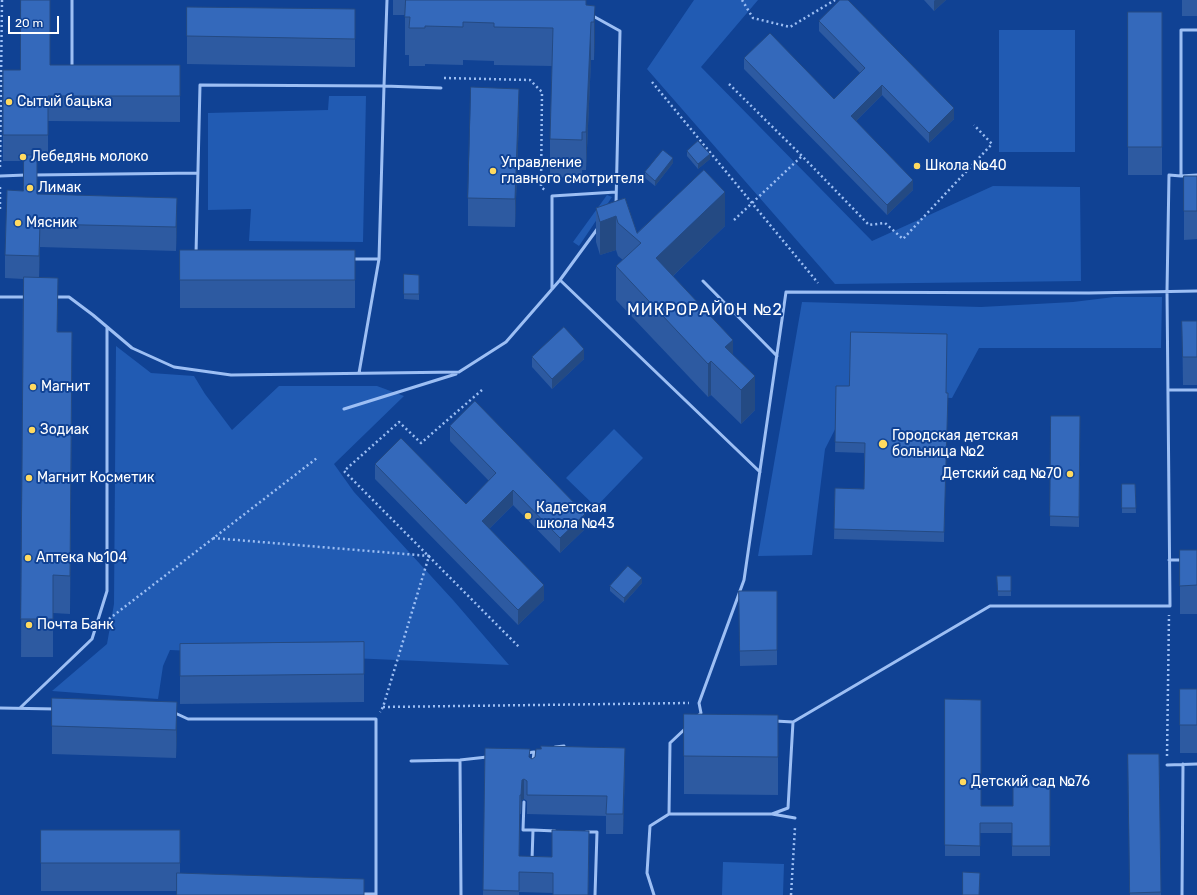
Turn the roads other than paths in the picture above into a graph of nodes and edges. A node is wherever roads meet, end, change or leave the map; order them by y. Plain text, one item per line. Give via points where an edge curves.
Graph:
1 (72, 0) edge
2 (387, 0) edge
3 (589, 13) edge
4 (1197, 30) edge
5 (72, 73) edge
6 (384, 86) junction
7 (441, 88) dead end
8 (198, 173) junction
9 (1197, 175) edge
10 (0, 176) edge
11 (1181, 176) junction
12 (616, 192) junction
13 (611, 210) edge
14 (602, 223) edge
15 (196, 256) edge
16 (347, 259) edge
17 (379, 259) junction
18 (560, 280) junction
19 (703, 281) dead end
20 (552, 289) junction
21 (1167, 291) junction
22 (1197, 291) edge
23 (0, 297) edge
24 (33, 297) edge
25 (48, 297) edge
26 (108, 328) junction
27 (777, 356) junction
28 (460, 372) junction
29 (359, 374) junction
30 (1168, 390) junction
31 (1197, 390) edge
32 (344, 409) dead end
33 (760, 472) junction
34 (1169, 560) junction
35 (1190, 560) edge
36 (0, 708) edge
37 (20, 708) junction
38 (60, 709) edge
39 (172, 712) edge
40 (703, 718) edge
41 (771, 721) edge
42 (794, 722) junction
43 (691, 723) edge
44 (564, 746) edge
45 (549, 749) edge
46 (541, 750) edge
47 (534, 752) junction
48 (519, 754) edge
49 (489, 757) edge
50 (460, 760) junction
51 (411, 761) dead end
52 (533, 764) edge
53 (1183, 764) junction
54 (1197, 764) edge
55 (1167, 765) road end
56 (524, 802) dead end
57 (669, 814) junction
58 (772, 814) junction
59 (795, 818) road end
60 (533, 830) junction
61 (561, 831) edge
62 (583, 832) edge
63 (532, 864) edge
64 (360, 894) edge
65 (375, 895) edge
66 (461, 895) edge
67 (595, 895) edge
68 (654, 895) edge
69 (1182, 895) edge

1 - 5 lane
2 - 6 lane
3 - 12 lane via 620,31
4 - 11 lane via 1182,30
6 - 7 lane
6 - 8 lane via 200,85
6 - 17 lane
8 - 10 lane
8 - 15 lane
9 - 11 lane
11 - 21 lane via 1169,175
12 - 13 lane via 616,204
12 - 20 lane via 552,196
14 - 18 lane
16 - 17 lane
17 - 29 lane
18 - 20 lane
18 - 33 lane
19 - 27 lane
20 - 28 lane via 506,342
21 - 22 lane
21 - 27 lane via 786,292
21 - 30 lane
23 - 24 lane
25 - 26 lane via 69,297
26 - 29 lane via 132,348 174,367 231,375
26 - 37 lane via 106,591 92,639
27 - 33 lane
28 - 29 lane
28 - 32 lane
30 - 31 lane
30 - 34 lane
33 - 40 lane via 744,580 699,703 701,713 696,718
34 - 35 lane
34 - 42 lane via 1170,606 990,606
36 - 37 lane
37 - 38 lane
39 - 65 lane via 188,719 376,719
41 - 42 lane
42 - 58 lane via 788,808
43 - 57 lane via 670,743
44 - 45 lane
46 - 47 lane
47 - 48 lane
47 - 52 lane
49 - 50 lane
50 - 51 lane
50 - 66 lane
53 - 54 lane
53 - 55 lane
53 - 69 lane
56 - 60 lane via 523,830
57 - 58 lane
57 - 68 lane via 650,826 647,873
58 - 59 lane
60 - 61 lane
60 - 63 lane
62 - 67 lane via 597,832
64 - 65 lane

